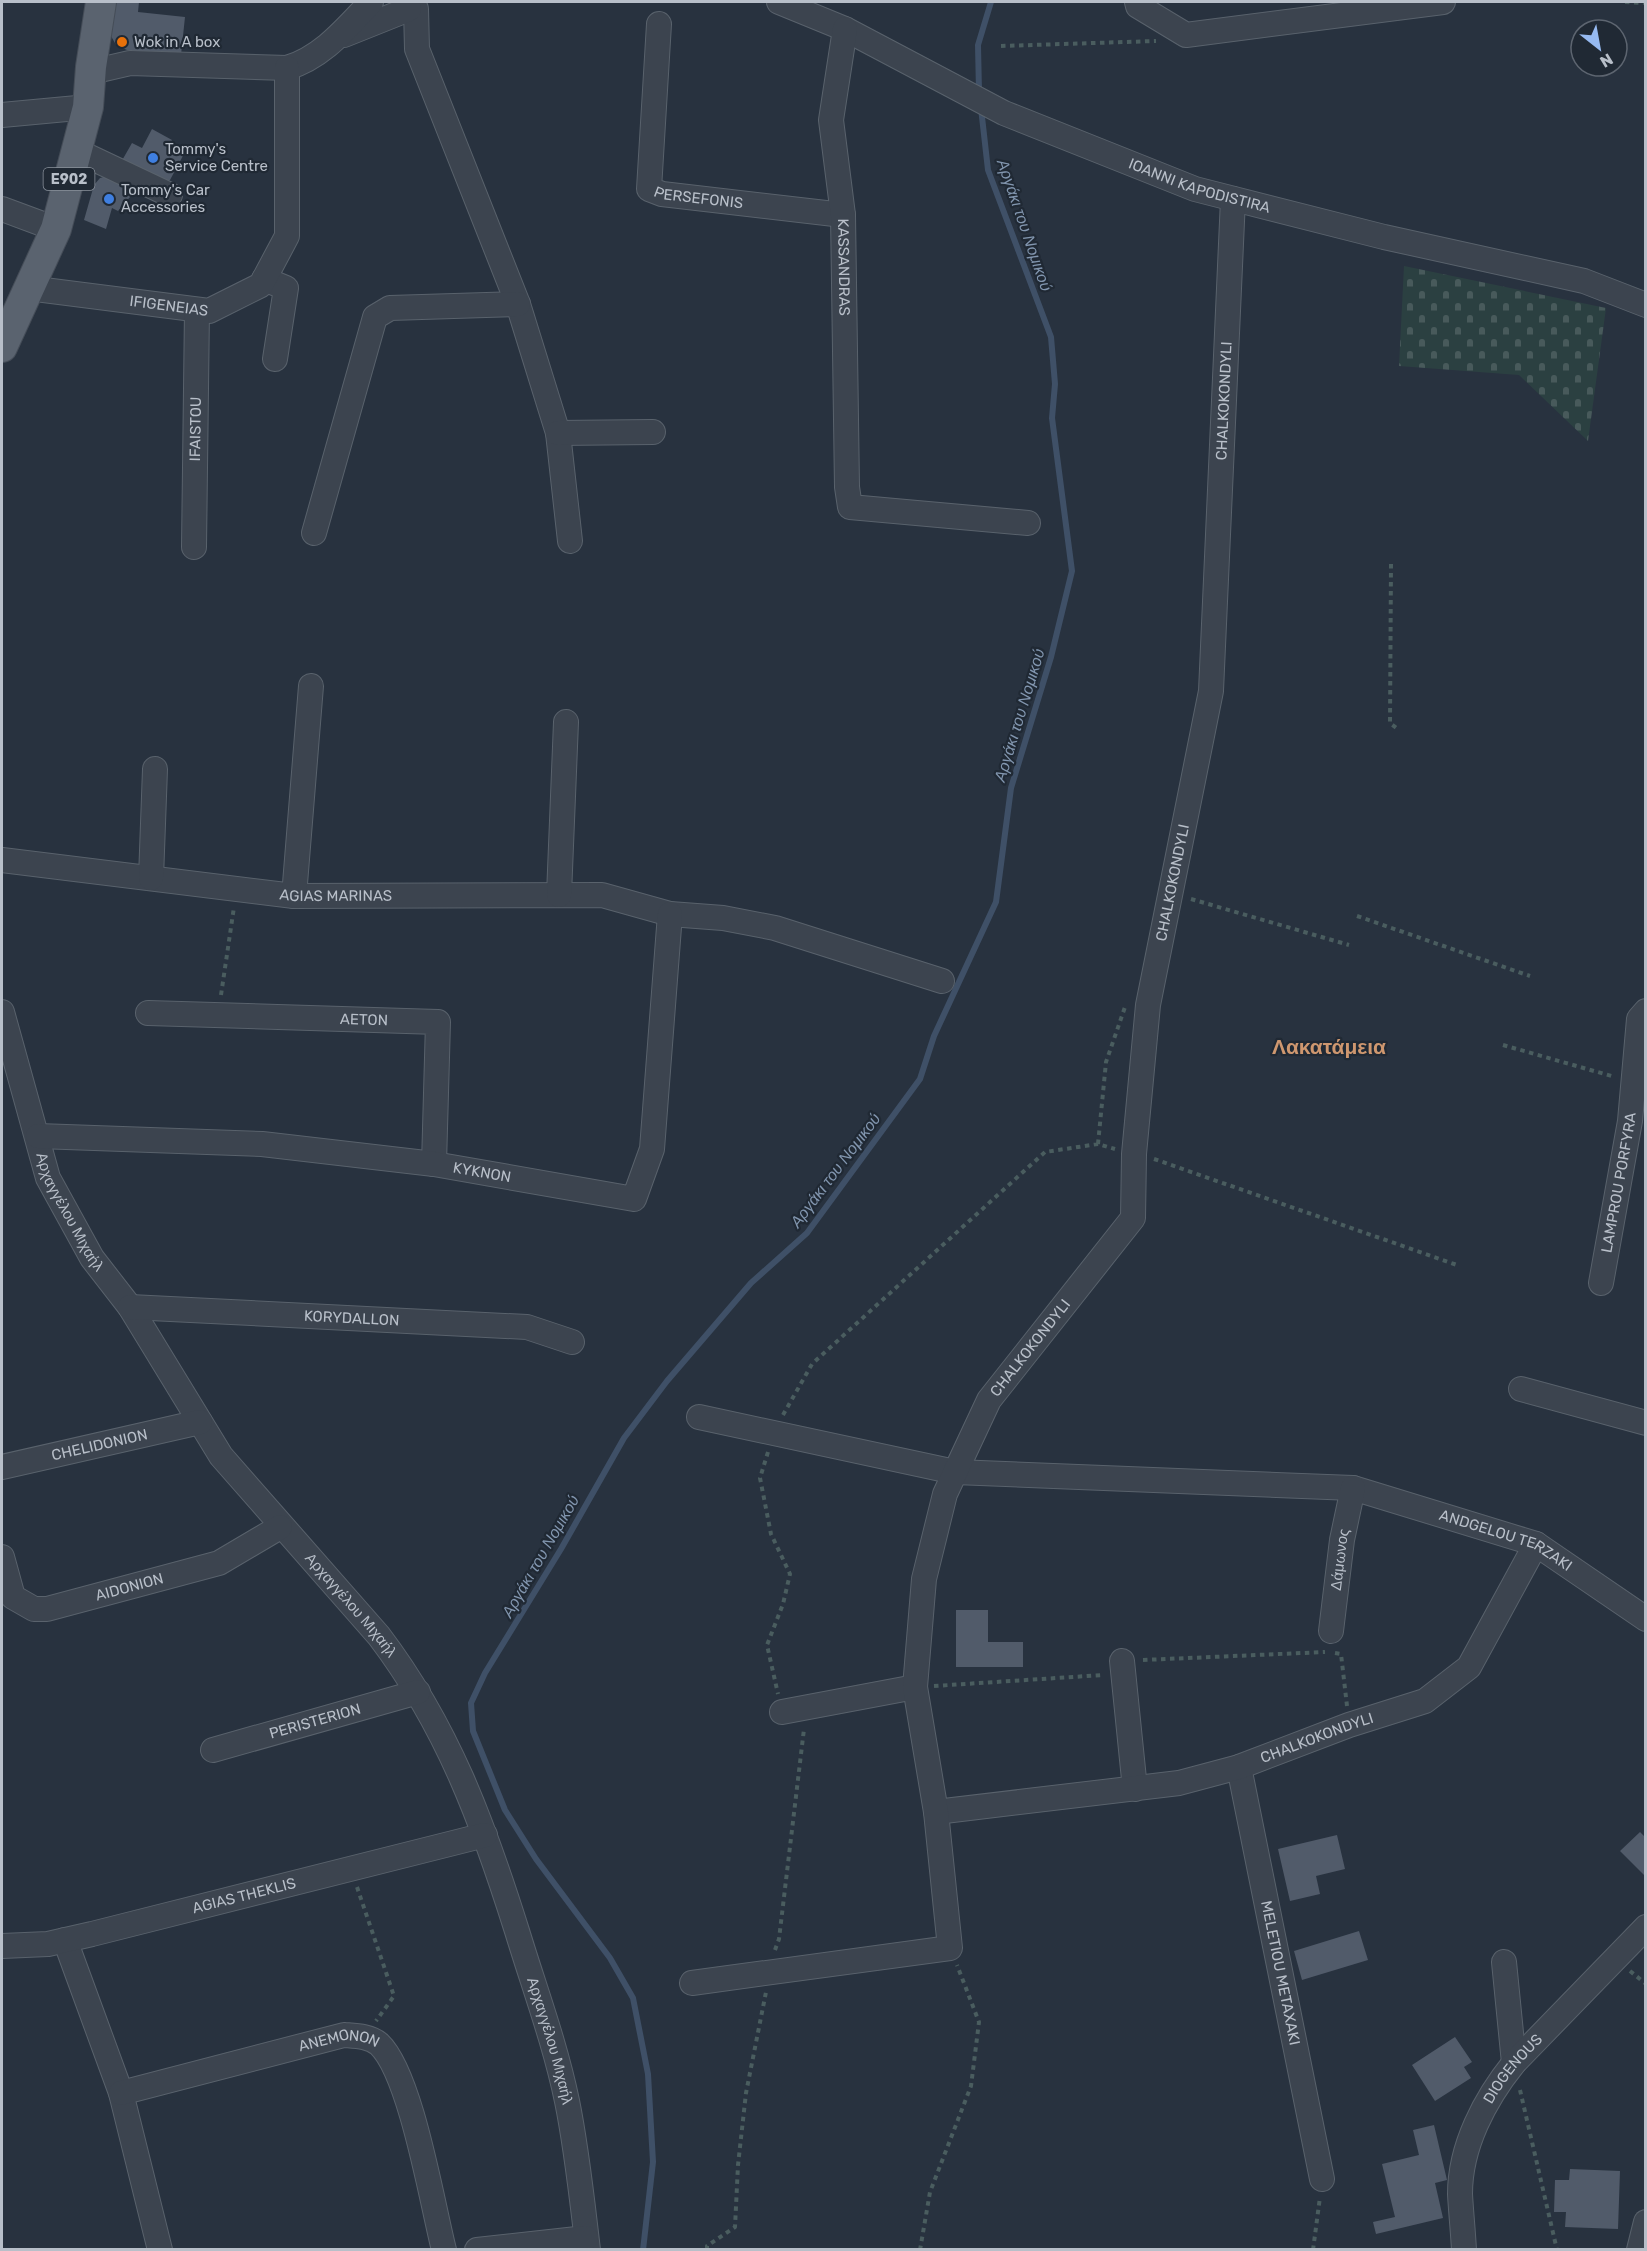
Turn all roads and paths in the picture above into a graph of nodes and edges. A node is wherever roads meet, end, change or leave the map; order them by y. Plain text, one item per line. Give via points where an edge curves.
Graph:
1 (101, 2) edge
2 (371, 2) edge
3 (779, 2) edge
4 (1137, 2) edge
5 (1443, 2) edge
6 (1625, 2) edge
7 (1646, 3) edge
8 (413, 5) edge
9 (659, 24) dead end
10 (845, 29) junction
11 (1186, 35) junction
12 (336, 39) junction
13 (1001, 46) dead end
14 (288, 68) junction
15 (91, 72) junction
16 (88, 107) junction
17 (2, 115) edge
18 (77, 151) junction
19 (170, 195) dead end
20 (1233, 199) junction
21 (2, 209) edge
22 (843, 215) junction
23 (56, 229) junction
24 (264, 279) junction
25 (28, 288) junction
26 (518, 304) junction
27 (1646, 305) edge
28 (197, 310) junction
29 (6, 329) edge
30 (275, 358) dead end
31 (653, 432) dead end
32 (558, 433) junction
33 (1028, 523) dead end
34 (314, 532) dead end
35 (570, 541) dead end
36 (194, 547) dead end
37 (1391, 564) dead end
38 (312, 686) dead end
39 (566, 722) dead end
40 (1399, 730) dead end
41 (155, 769) dead end
42 (2, 860) edge
43 (152, 878) junction
44 (236, 889) junction
45 (1170, 893) junction
46 (294, 896) junction
47 (559, 896) junction
48 (670, 914) junction
49 (1357, 916) dead end
50 (1349, 945) dead end
51 (1530, 976) dead end
52 (942, 981) dead end
53 (1126, 1004) dead end
54 (1646, 1011) edge
55 (2, 1012) edge
56 (148, 1013) dead end
57 (218, 1015) junction
58 (1503, 1045) dead end
59 (1633, 1082) junction
60 (38, 1136) junction
61 (1098, 1144) junction
62 (1134, 1154) junction
63 (434, 1164) junction
64 (1457, 1265) dead end
65 (1601, 1283) dead end
66 (130, 1307) junction
67 (572, 1342) dead end
68 (1521, 1389) dead end
69 (699, 1417) dead end
70 (200, 1422) junction
71 (1646, 1423) edge
72 (774, 1433) junction
73 (2, 1467) edge
74 (955, 1472) junction
75 (1353, 1488) junction
76 (280, 1527) junction
77 (1536, 1544) junction
78 (2, 1557) edge
79 (1646, 1619) edge
80 (1330, 1631) dead end
81 (1123, 1667) junction
82 (915, 1687) junction
83 (418, 1692) junction
84 (782, 1712) joint
85 (1349, 1725) junction
86 (213, 1750) dead end
87 (1239, 1767) junction
88 (1135, 1789) junction
89 (936, 1812) junction
90 (485, 1835) junction
91 (351, 1869) junction
92 (1646, 1927) edge
93 (65, 1940) junction
94 (2, 1946) edge
95 (950, 1948) junction
96 (1504, 1962) dead end
97 (692, 1983) dead end
98 (365, 2037) junction
99 (1514, 2063) junction
100 (122, 2093) junction
101 (1322, 2179) joint
102 (1646, 2222) edge
103 (587, 2244) edge
104 (160, 2250) edge
105 (444, 2250) edge
106 (477, 2250) edge
107 (920, 2250) edge
108 (1313, 2250) edge
109 (1464, 2250) edge
110 (1557, 2250) edge
111 (1639, 2250) edge

1 - 15 main road, E902
2 - 12 street
3 - 10 street, IOANNI KAPODISTIRA
4 - 11 street
5 - 11 street
6 - 7 path
8 - 12 street
8 - 26 street via 417,49
9 - 22 street, PERSEFONIS via 649,189 662,194
10 - 20 street, IOANNI KAPODISTIRA via 1004,113 1195,189
10 - 22 street, KASSANDRAS via 831,120
11 - 13 path via 1155,41
12 - 14 street via 308,62
14 - 15 street via 130,63
14 - 24 street, IFIGENEIAS via 287,236
15 - 16 main road, E902
16 - 17 street
16 - 18 main road, E902
18 - 19 street
18 - 23 main road, E902
20 - 27 street, IOANNI KAPODISTIRA via 1584,281
20 - 45 street, CHALKOKONDYLI via 1211,691
21 - 23 street
22 - 33 street, KASSANDRAS via 850,507
23 - 25 main road, E902
24 - 28 street, IFIGENEIAS via 261,285 209,311
24 - 30 street via 286,288
25 - 28 street, IFIGENEIAS
25 - 29 main road, E902
26 - 32 street
26 - 34 street via 390,308 375,317
28 - 36 street, IFAISTOU
31 - 32 street
32 - 35 street
37 - 40 path via 1390,723
38 - 46 street
39 - 47 street
41 - 43 street
42 - 43 street, AGIAS MARINAS
43 - 44 street, AGIAS MARINAS
44 - 46 street, AGIAS MARINAS
44 - 57 path
45 - 50 path
45 - 62 street, CHALKOKONDYLI via 1148,1005
46 - 47 street, AGIAS MARINAS
47 - 48 street, AGIAS MARINAS via 602,895
48 - 52 street, AGIAS MARINAS via 723,918 775,928
48 - 63 street, KYKNON via 652,1149 634,1199
49 - 51 path
53 - 61 path via 1106,1062
54 - 59 street, LAMPROU PORFYRA via 1639,1019
55 - 60 street, Αρχαγγέλου Μιχαήλ
56 - 57 street, AETON
57 - 63 street, AETON via 438,1022
58 - 59 path
59 - 65 street, LAMPROU PORFYRA via 1630,1121
60 - 63 street, KYKNON via 261,1144
60 - 66 street, Αρχαγγέλου Μιχαήλ via 48,1178 64,1208 92,1258
61 - 62 path
61 - 72 path via 1045,1152 812,1364
62 - 64 path via 1171,1163
62 - 74 street, CHALKOKONDYLI via 1133,1218 989,1400
66 - 67 street, KORYDALLON via 527,1327
66 - 70 street, Αρχαγγέλου Μιχαήλ
68 - 71 street
69 - 72 street, ANDGELOU TERZAKI
70 - 73 street, CHELIDONION
70 - 76 street, Αρχαγγέλου Μιχαήλ via 221,1456
72 - 74 street, ANDGELOU TERZAKI
72 - 84 path via 760,1478 771,1534 790,1574 767,1645
74 - 75 street, ANDGELOU TERZAKI
74 - 82 street, CHALKOKONDYLI via 945,1494 924,1579
75 - 77 street, ANDGELOU TERZAKI
75 - 80 street, Δάμωνος
76 - 78 street, AIDONION via 219,1563 47,1610 34,1609 13,1597
76 - 83 street, Αρχαγγέλου Μιχαήλ via 379,1636
77 - 79 street, ANDGELOU TERZAKI
77 - 85 street, CHALKOKONDYLI via 1469,1667 1425,1701
81 - 82 path
81 - 85 path via 1341,1654
81 - 88 street
82 - 84 street
82 - 89 street, CHALKOKONDYLI
83 - 86 street, PERISTERION
83 - 90 street, Αρχαγγέλου Μιχαήλ via 462,1774
85 - 87 street, CHALKOKONDYLI
87 - 88 street, CHALKOKONDYLI via 1179,1783
87 - 101 street, MELETIOU METAXAKI
88 - 89 street, CHALKOKONDYLI
89 - 95 street
90 - 91 street, AGIAS THEKLIS
90 - 103 street, Αρχαγγέλου Μιχαήλ via 567,2100
91 - 93 street, AGIAS THEKLIS
91 - 98 path via 394,1996
92 - 99 street, DIOGENOUS
93 - 94 street, AGIAS THEKLIS
93 - 100 street
95 - 97 street
95 - 107 path via 979,2022 971,2086 930,2193
96 - 99 street
98 - 100 street, ANEMONON via 344,2035
98 - 105 street, ANEMONON via 389,2056 404,2087
99 - 109 street, DIOGENOUS via 1494,2087 1465,2158 1460,2192
99 - 110 path
100 - 104 street
101 - 108 path
102 - 111 street
103 - 106 street

